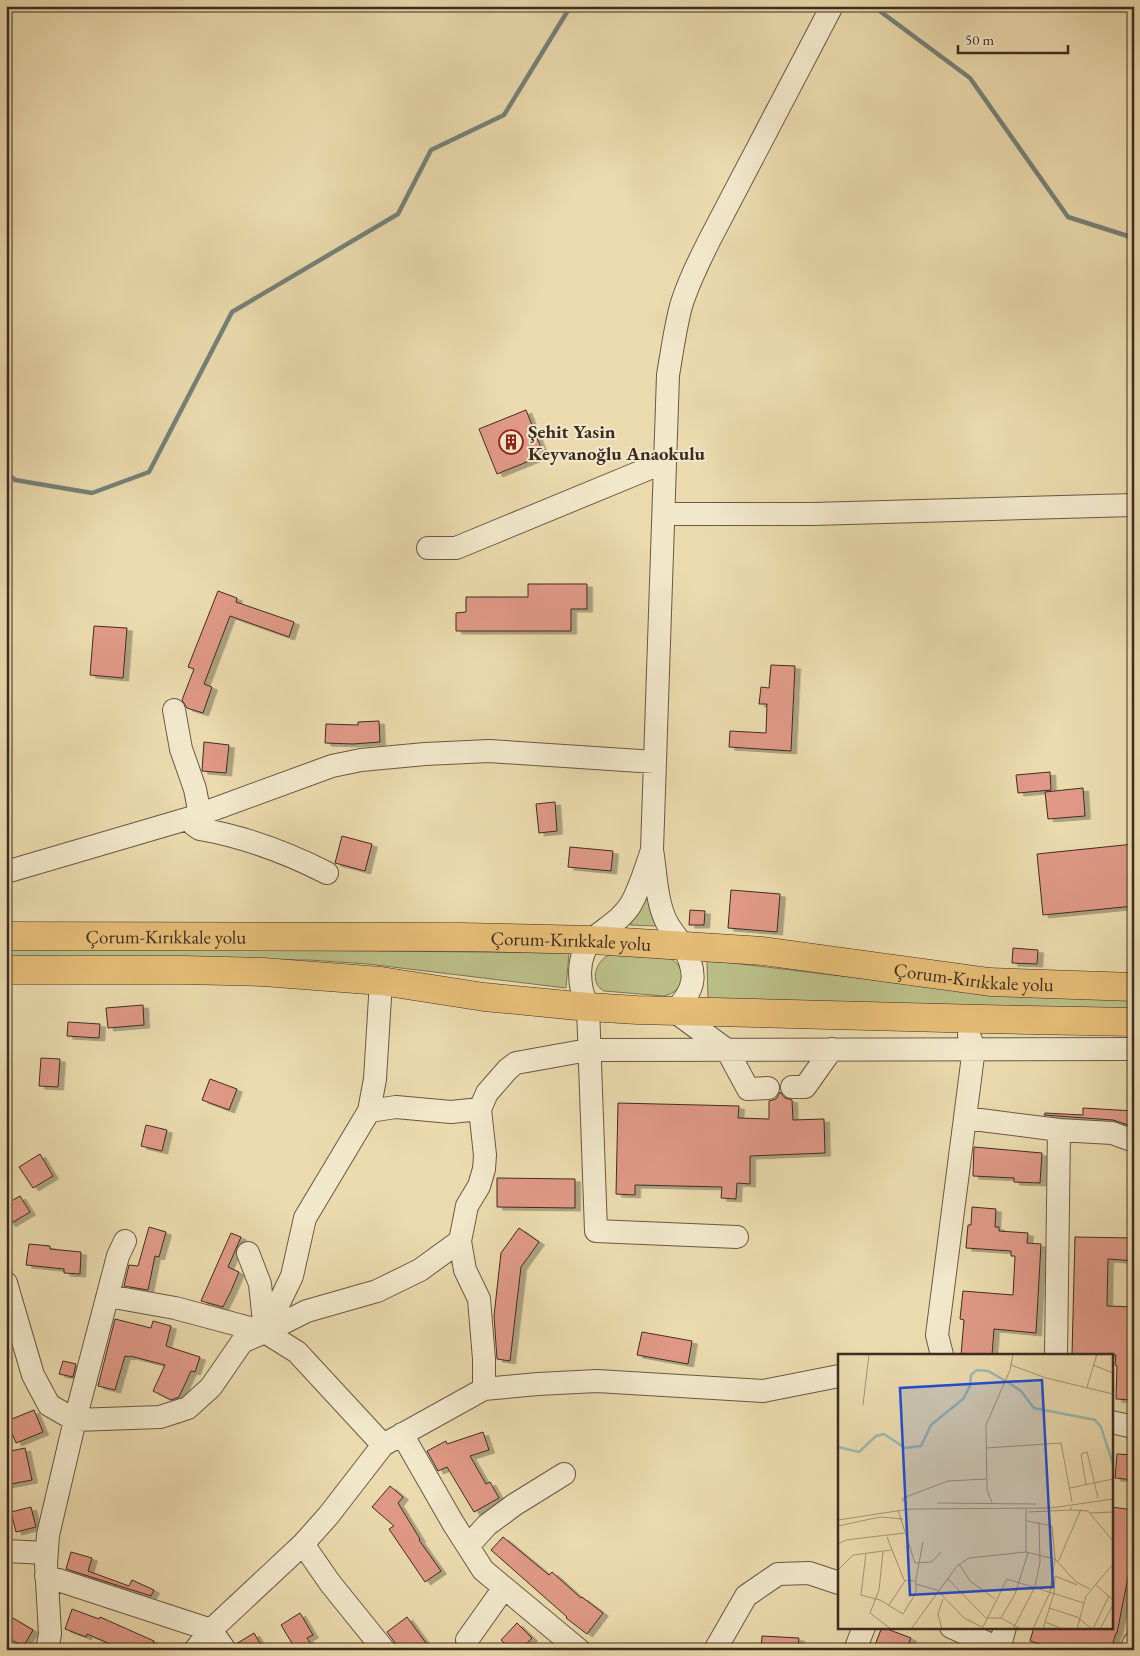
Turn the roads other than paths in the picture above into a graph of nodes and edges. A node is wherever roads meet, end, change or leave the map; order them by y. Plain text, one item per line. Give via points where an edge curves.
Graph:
1 (832, 6) edge
2 (664, 466) junction
3 (1134, 505) edge
4 (664, 514) junction
5 (428, 548) dead end
6 (174, 710) dead end
7 (655, 762) junction
8 (195, 817) junction
9 (652, 850) junction
10 (6, 872) edge
11 (327, 873) dead end
12 (6, 936) edge
13 (592, 940) junction
14 (682, 945) junction
15 (6, 970) edge
16 (381, 981) junction
17 (1134, 987) edge
18 (588, 1007) junction
19 (674, 1011) junction
20 (963, 1019) junction
21 (1134, 1022) edge
22 (974, 1048) junction
23 (832, 1049) junction
24 (1134, 1049) edge
25 (588, 1050) junction
26 (727, 1050) junction
27 (792, 1087) dead end
28 (768, 1088) dead end
29 (480, 1109) junction
30 (369, 1111) junction
31 (965, 1118) junction
32 (1059, 1130) junction
33 (1134, 1141) edge
34 (737, 1237) dead end
35 (125, 1241) dead end
36 (460, 1242) junction
37 (248, 1253) dead end
38 (6, 1283) edge
39 (108, 1296) junction
40 (265, 1332) junction
41 (942, 1354) edge
42 (1056, 1354) edge
43 (838, 1376) edge
44 (484, 1389) junction
45 (75, 1420) junction
46 (1112, 1422) edge
47 (1134, 1427) edge
48 (392, 1440) junction
49 (564, 1474) dead end
50 (303, 1544) junction
51 (468, 1546) junction
52 (6, 1551) edge
53 (46, 1552) junction
54 (46, 1576) junction
55 (838, 1582) edge
56 (504, 1588) junction
57 (864, 1628) edge
58 (953, 1628) edge
59 (1006, 1628) edge
60 (212, 1630) junction
61 (467, 1640) dead end
62 (1134, 1642) edge
63 (1001, 1649) edge
64 (47, 1650) edge
65 (195, 1650) edge
66 (225, 1650) edge
67 (384, 1650) edge
68 (579, 1650) edge
69 (715, 1650) edge
70 (855, 1650) edge
71 (1131, 1650) edge

1 - 2 street via 692,275 682,305 668,375
2 - 4 street
2 - 5 street via 650,468 456,548
3 - 4 street via 814,514
4 - 7 street
6 - 8 street via 181,750 195,789
7 - 8 street via 489,751 361,760 332,766
7 - 9 street
8 - 10 street
8 - 11 street via 194,824 200,828 274,848
9 - 13 street via 631,904
9 - 14 street via 660,904 666,922
12 - 13 highway, Çorum-Kırıkkale yolu
13 - 14 highway, Çorum-Kırıkkale yolu
13 - 18 street via 585,952 580,974 580,986
14 - 17 highway, Çorum-Kırıkkale yolu via 763,951 990,982
14 - 19 street via 693,979 686,1000
15 - 16 highway, Çorum-Kırıkkale yolu via 263,972
16 - 18 highway, Çorum-Kırıkkale yolu via 484,997
16 - 30 street via 375,1079
18 - 19 highway, Çorum-Kırıkkale yolu
18 - 25 street
19 - 20 highway, Çorum-Kırıkkale yolu
19 - 26 street
20 - 21 highway, Çorum-Kırıkkale yolu
20 - 22 street
22 - 23 street
22 - 24 street
22 - 31 street
23 - 26 street
23 - 27 street via 805,1087
25 - 26 street
25 - 29 street via 516,1063 487,1093
25 - 34 street via 596,1231
26 - 28 street via 748,1089
29 - 30 street via 451,1112 396,1107
29 - 36 street via 484,1169 479,1186 467,1206
30 - 40 street via 305,1218 292,1276
31 - 32 street
31 - 41 street via 937,1334
32 - 33 street via 1112,1134
32 - 42 street
35 - 39 street
36 - 40 street via 420,1270 377,1292 307,1311
36 - 44 street via 465,1270 479,1299
37 - 40 street via 260,1284
38 - 45 street via 34,1375 49,1405
39 - 40 street via 175,1308
39 - 45 street
40 - 45 street via 242,1342 211,1387 188,1408 160,1417
40 - 48 street via 297,1352
43 - 44 street via 763,1391 597,1381
44 - 48 street
45 - 53 street
46 - 47 street
48 - 50 street
48 - 51 street
49 - 51 street via 486,1525
50 - 60 street
50 - 67 street
51 - 56 street via 483,1570
52 - 53 street
53 - 54 street
54 - 60 street
54 - 64 street via 50,1634
55 - 69 street via 809,1573 778,1574 746,1596
56 - 61 street
56 - 68 street
57 - 70 street
58 - 63 street
59 - 63 street
60 - 65 street
60 - 66 street
62 - 71 street

